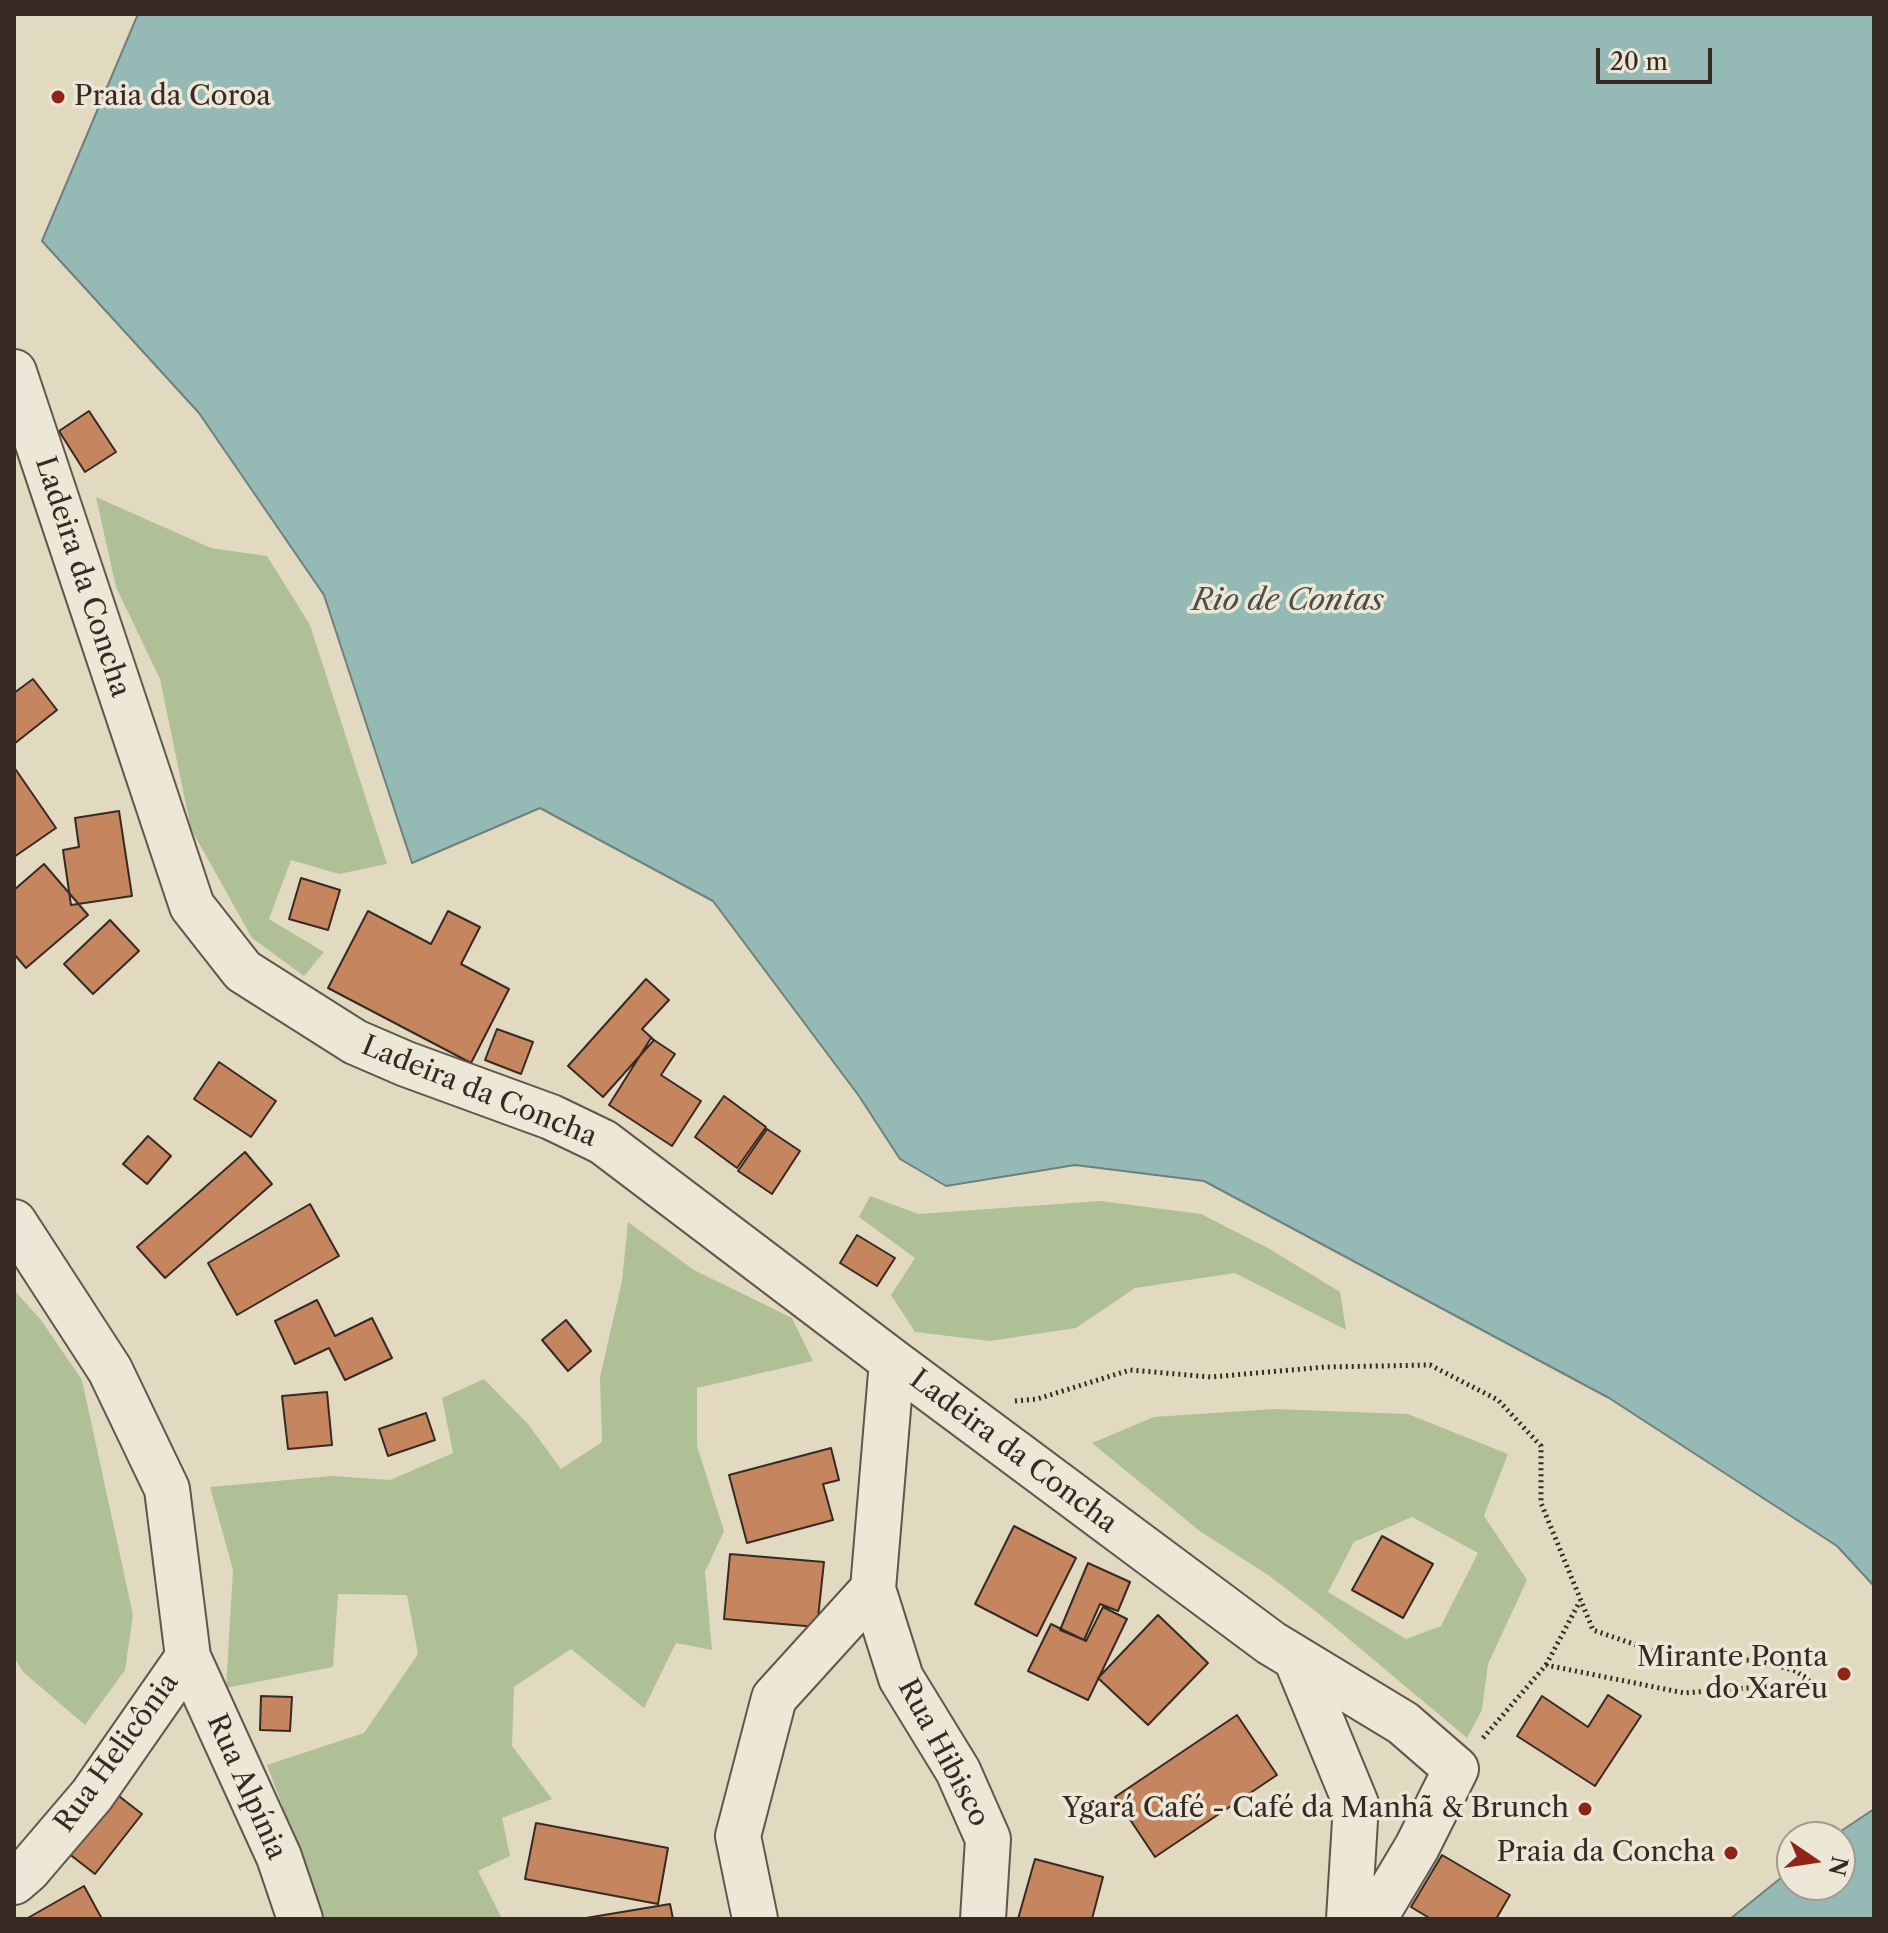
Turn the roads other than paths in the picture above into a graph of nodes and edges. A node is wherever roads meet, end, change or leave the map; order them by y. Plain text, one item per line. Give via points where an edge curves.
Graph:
1 (15, 377) edge
2 (14, 1222) edge
3 (892, 1361) junction
4 (873, 1589) junction
5 (188, 1657) junction
6 (1297, 1661) junction
7 (14, 1882) edge
8 (300, 1919) edge
9 (755, 1919) edge
10 (983, 1919) edge
11 (1349, 1919) edge
12 (1374, 1919) edge

1 - 3 street, Ladeira da Concha via 192,906 243,971 355,1042 603,1142
2 - 5 street, Rua Helicônia via 110,1370 167,1489
3 - 4 street, Rua Hibisco
3 - 6 street, Ladeira da Concha
4 - 9 street via 774,1698 738,1836
4 - 10 street, Rua Hibisco via 901,1678 958,1771 988,1839
5 - 7 street, Rua Helicônia via 92,1795
5 - 8 street, Rua Alpínia via 279,1857
6 - 11 street via 1356,1804
6 - 12 street, Ladeira da Concha via 1403,1723 1456,1769

